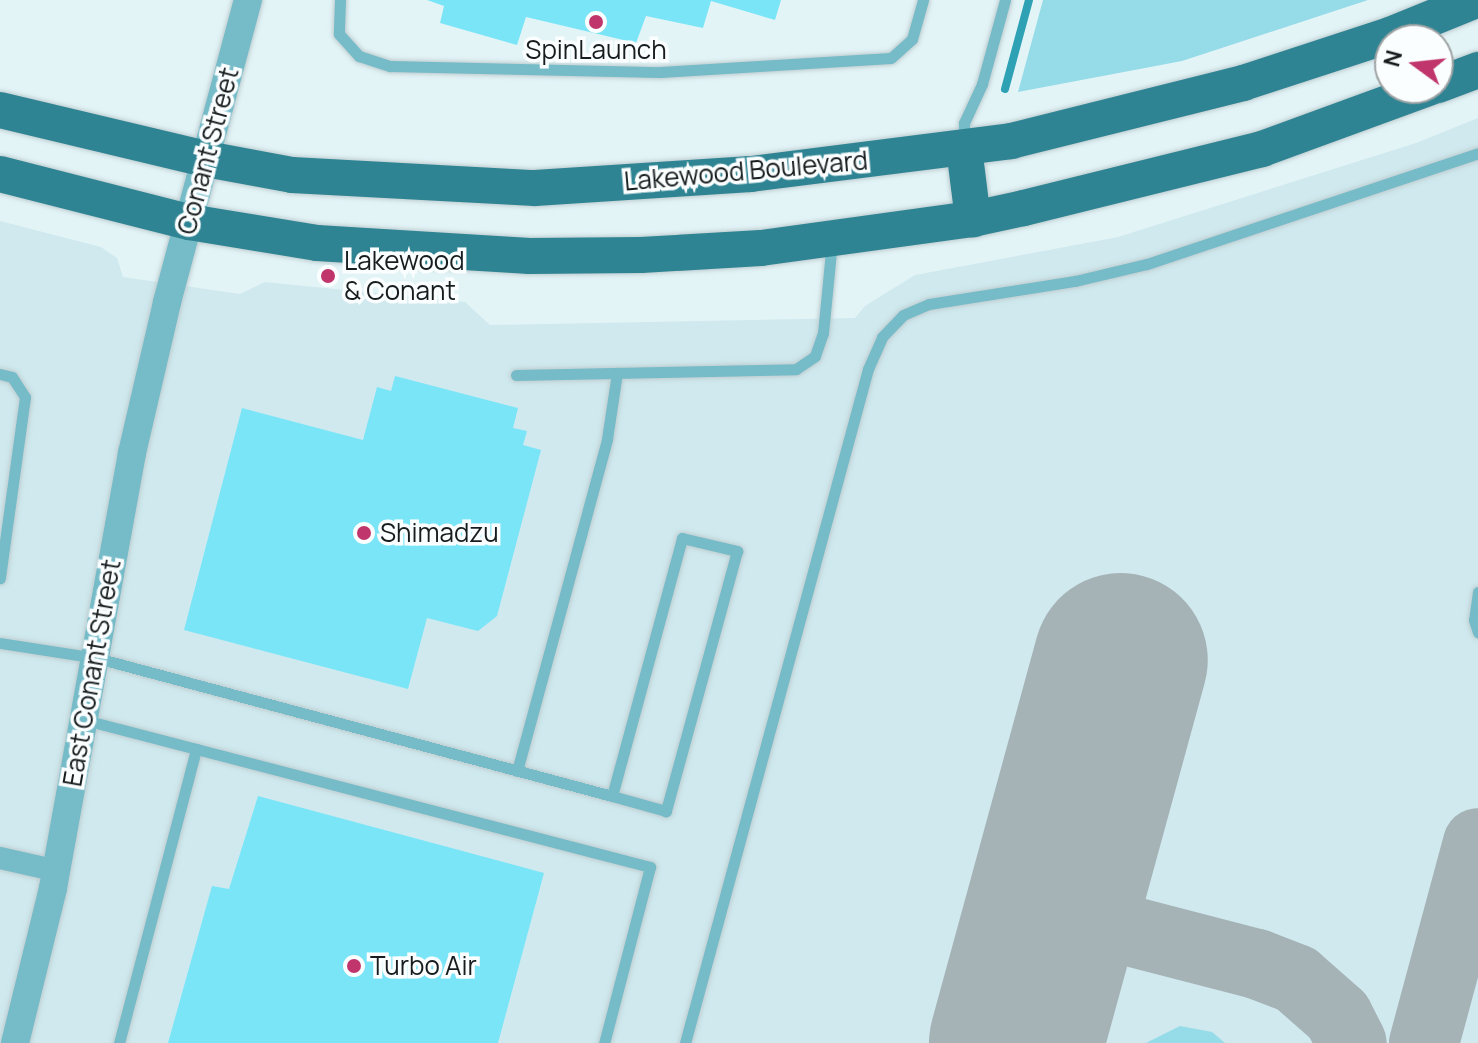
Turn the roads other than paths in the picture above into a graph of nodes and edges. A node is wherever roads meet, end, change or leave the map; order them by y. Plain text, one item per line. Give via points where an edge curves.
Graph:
1 (248, 0) edge
2 (340, 0) edge
3 (923, 0) edge
4 (1005, 0) edge
5 (1476, 0) edge
6 (1478, 70) edge
7 (1454, 79) edge
8 (1385, 104) edge
9 (0, 110) edge
10 (964, 148) junction
11 (1478, 153) edge
12 (206, 159) junction
13 (0, 174) edge
14 (973, 219) junction
15 (189, 222) junction
16 (832, 236) junction
17 (167, 302) joint
18 (617, 373) junction
19 (0, 374) edge
20 (516, 375) dead end
21 (0, 578) edge
22 (1478, 592) edge
23 (1478, 632) edge
24 (0, 643) edge
25 (97, 658) junction
26 (85, 720) junction
27 (196, 749) junction
28 (517, 771) junction
29 (612, 796) junction
30 (0, 858) edge
31 (57, 871) junction
32 (15, 1043) edge
33 (119, 1043) edge
34 (604, 1043) edge
35 (685, 1043) edge

1 - 12 street, Conant Street
2 - 3 lane via 339,34 359,56 390,66 660,72 891,58 912,39
4 - 10 lane via 982,84 964,123
5 - 10 main road, Lakewood Boulevard via 1390,35 1243,83
6 - 7 main road
8 - 14 main road via 1262,149
9 - 12 main road, Lakewood Boulevard
10 - 12 main road, Lakewood Boulevard via 751,174 535,188 292,175
10 - 14 main road
11 - 35 lane via 1147,264 929,304 903,315 882,337 868,369
12 - 15 street, Conant Street
13 - 15 main road
14 - 16 main road
15 - 16 main road via 317,243 530,256 746,249
15 - 17 street, Conant Street
16 - 18 lane via 823,333 815,356 796,369
17 - 25 street, East Conant Street via 113,551
18 - 20 lane
18 - 28 lane via 607,439
19 - 21 lane via 12,377 25,397
22 - 23 lane
24 - 25 lane
25 - 26 street, East Conant Street
25 - 28 lane
26 - 27 lane
26 - 31 street, East Conant Street
27 - 33 lane
27 - 34 lane via 650,867
28 - 29 lane
29 - 29 lane via 682,538 737,551 666,811
30 - 31 street
31 - 32 street, East Conant Street

